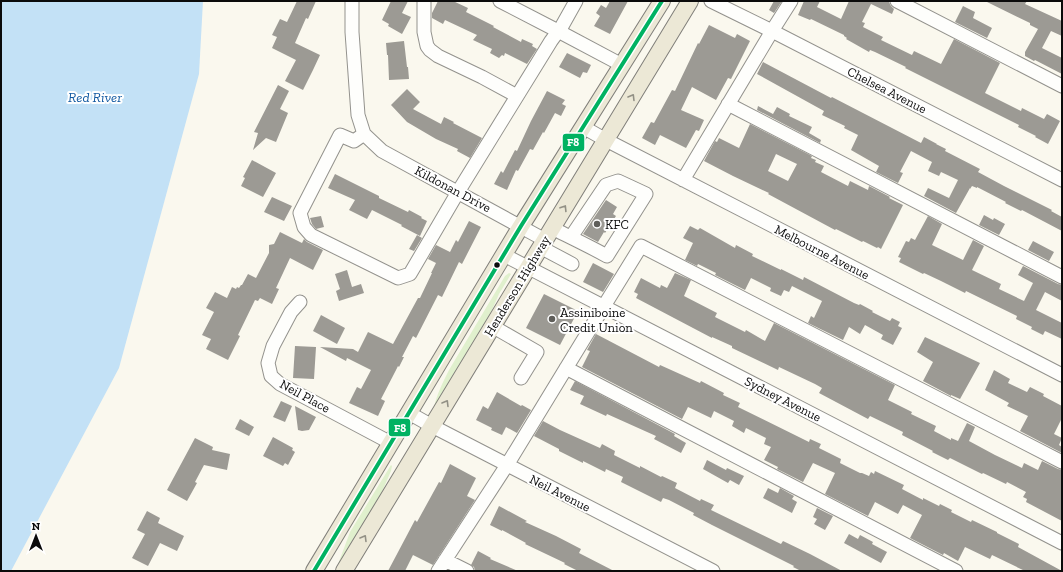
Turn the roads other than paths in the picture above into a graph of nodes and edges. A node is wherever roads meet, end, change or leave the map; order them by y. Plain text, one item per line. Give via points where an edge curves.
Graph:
1 (352, 1) edge
2 (424, 1) edge
3 (500, 1) edge
4 (576, 1) edge
5 (662, 1) edge
6 (690, 1) edge
7 (711, 1) edge
8 (791, 1) edge
9 (897, 1) edge
10 (558, 31) junction
11 (772, 31) junction
12 (622, 66) junction
13 (1062, 86) edge
14 (517, 96) junction
15 (728, 104) junction
16 (583, 127) junction
17 (364, 134) junction
18 (606, 140) junction
19 (683, 180) junction
20 (1062, 180) edge
21 (458, 192) junction
22 (521, 226) junction
23 (546, 238) junction
24 (571, 238) junction
25 (504, 255) junction
26 (572, 264) dead end
27 (528, 268) junction
28 (1062, 277) edge
29 (300, 302) dead end
30 (604, 306) junction
31 (492, 326) junction
32 (566, 368) junction
33 (1062, 375) edge
34 (521, 378) dead end
35 (409, 413) junction
36 (432, 426) junction
37 (391, 443) junction
38 (413, 457) junction
39 (1062, 462) edge
40 (507, 465) junction
41 (1062, 543) edge
42 (445, 560) junction
43 (314, 571) edge
44 (344, 571) edge
45 (438, 571) edge
46 (467, 571) edge
47 (713, 571) edge
48 (956, 571) edge

1 - 17 street, Kildonan Drive via 358,115
2 - 14 street via 424,32 430,50
3 - 10 street
4 - 10 street
5 - 12 main road, Henderson Highway
18 -> 6 main road, Henderson Highway
7 - 11 street, Chelsea Avenue
8 - 11 street
9 - 13 street
10 - 12 street
10 - 14 street
11 - 15 street
11 - 20 street, Chelsea Avenue
12 - 16 main road, Henderson Highway
14 - 21 street
15 - 19 street
15 - 28 street
16 - 18 street, Melbourne Avenue
16 - 22 main road, Henderson Highway
17 - 21 street, Kildonan Drive via 382,151
17 - 21 street via 354,141 340,135 300,213 304,227 310,235 398,278 410,274
18 - 19 street, Melbourne Avenue
23 -> 18 main road, Henderson Highway
19 - 33 street, Melbourne Avenue
21 - 22 street, Kildonan Drive
22 - 23 street, Kildonan Drive
22 - 25 main road, Henderson Highway
23 - 24 street
23 - 26 street
23 - 27 main road, Henderson Highway
24 - 24 street via 607,256 646,194 618,181 606,185
25 - 27 street, Sydney Avenue
25 - 35 main road, Henderson Highway
27 - 30 street, Sydney Avenue
27 - 31 main road, Henderson Highway
29 - 37 street, Neil Place via 290,312 273,346 268,363 271,376 280,384
30 - 32 street
30 - 39 street via 641,246
30 - 41 street, Sydney Avenue
31 - 34 street via 537,352
36 -> 31 main road, Henderson Highway
32 - 40 street
32 - 48 street
35 - 36 street, Neil Avenue
35 - 37 main road, Henderson Highway
36 - 38 main road, Henderson Highway
36 - 40 street, Neil Avenue
37 - 38 main road
37 - 43 main road, Henderson Highway
44 -> 38 main road, Henderson Highway
40 - 42 street
40 - 47 street, Neil Avenue
42 - 45 street
42 - 46 street

